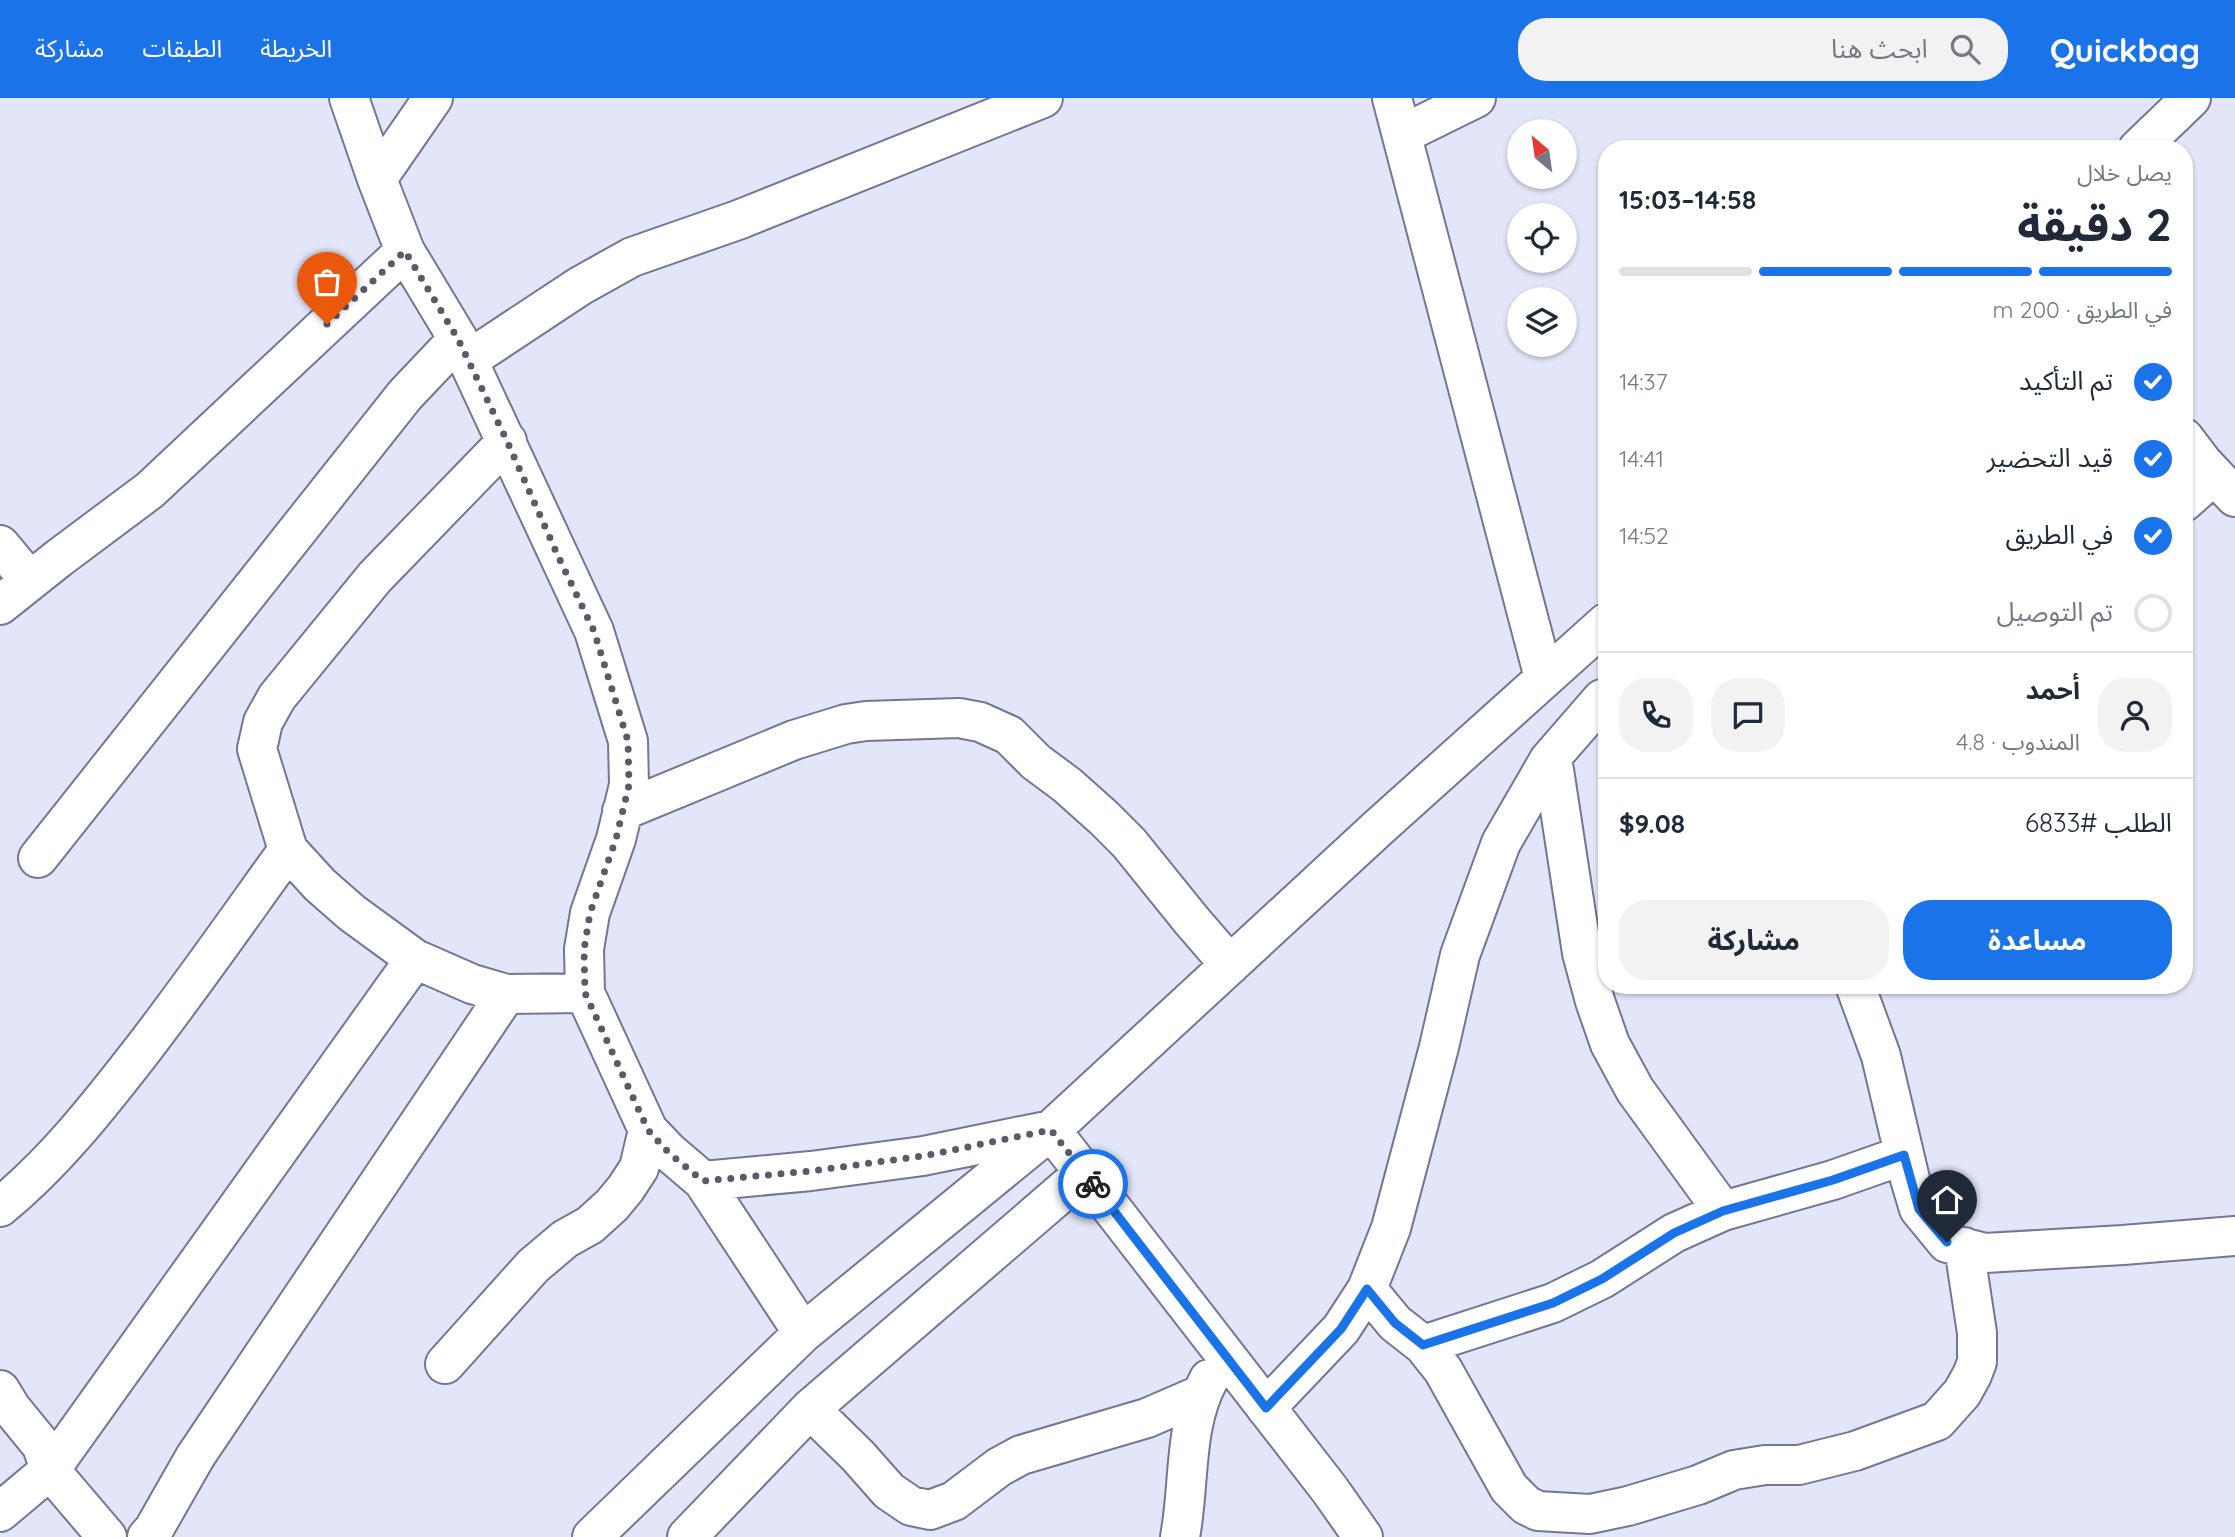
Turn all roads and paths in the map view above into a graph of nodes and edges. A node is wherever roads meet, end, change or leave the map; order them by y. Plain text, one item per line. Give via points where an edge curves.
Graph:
1 (349, 98) edge
2 (433, 98) edge
3 (1044, 98) edge
4 (1392, 98) edge
5 (1476, 98) edge
6 (2191, 98) edge
7 (1402, 134) junction
8 (2147, 140) edge
9 (377, 179) junction
10 (405, 251) junction
11 (463, 350) junction
12 (507, 441) junction
13 (2193, 449) edge
14 (2224, 486) edge
15 (2193, 498) edge
16 (0, 545) edge
17 (30, 580) junction
18 (0, 605) edge
19 (1598, 630) edge
20 (1556, 668) junction
21 (1598, 698) edge
22 (1598, 708) edge
23 (1549, 760) junction
24 (622, 811) junction
25 (288, 850) junction
26 (38, 858) dead end
27 (415, 959) junction
28 (1230, 965) junction
29 (585, 993) junction
30 (506, 994) junction
31 (1858, 994) edge
32 (648, 1130) junction
33 (1051, 1130) junction
34 (1904, 1155) junction
35 (1084, 1173) junction
36 (703, 1181) junction
37 (0, 1207) edge
38 (1723, 1211) junction
39 (2235, 1236) edge
40 (1964, 1247) junction
41 (1367, 1289) junction
42 (803, 1333) junction
43 (1423, 1345) junction
44 (1224, 1353) junction
45 (444, 1364) dead end
46 (0, 1390) edge
47 (1200, 1395) junction
48 (1266, 1408) junction
49 (810, 1409) junction
50 (50, 1470) junction
51 (0, 1512) edge
52 (107, 1537) edge
53 (147, 1537) edge
54 (592, 1537) edge
55 (687, 1537) edge
56 (1180, 1537) edge
57 (1363, 1537) edge

1 - 9 street
2 - 9 street
3 - 11 street via 738,220 632,257
4 - 7 street
5 - 7 street
6 - 8 street
7 - 20 street
9 - 10 street
10 - 11 street
10 - 17 street via 150,489
11 - 12 street
11 - 26 street via 405,395
12 - 24 street via 594,631 628,741 629,785
12 - 25 street via 376,577 277,696 263,722 257,749
13 - 14 street
14 - 15 street
16 - 17 street
17 - 18 street
19 - 20 street
20 - 21 street
20 - 28 street
22 - 23 street
23 - 38 street via 1582,953 1610,1044 1635,1090
23 - 41 street via 1501,843 1460,955 1391,1228
24 - 28 street via 794,740 846,724 959,718 980,722 1009,735 1104,818
24 - 29 street via 590,913 584,950
25 - 27 street via 352,913
25 - 37 street via 97,1109
27 - 30 street
27 - 50 street
28 - 33 street
29 - 30 street
29 - 32 street
30 - 53 street via 195,1457
31 - 34 street via 1881,1056
32 - 36 street
32 - 45 street via 639,1168 619,1197 533,1266
33 - 35 street
33 - 36 street via 923,1156
33 - 42 street
34 - 38 street
34 - 40 street via 1919,1209 1947,1242
35 - 44 street
35 - 49 street
36 - 42 street
38 - 43 street via 1674,1233 1602,1279 1553,1303
39 - 40 street via 1985,1253
40 - 43 street via 1977,1362 1962,1393 1937,1421 1855,1451 1800,1465 1734,1470 1698,1485 1590,1514 1538,1511 1517,1497 1443,1370
41 - 43 street via 1395,1323
41 - 48 street via 1341,1329
42 - 54 street
44 - 47 street
44 - 48 street
46 - 50 street via 43,1446
47 - 49 street via 1147,1418 1021,1454 954,1501 930,1510 911,1506 890,1491
47 - 56 street
48 - 57 street
49 - 55 street
50 - 51 street
50 - 52 street

